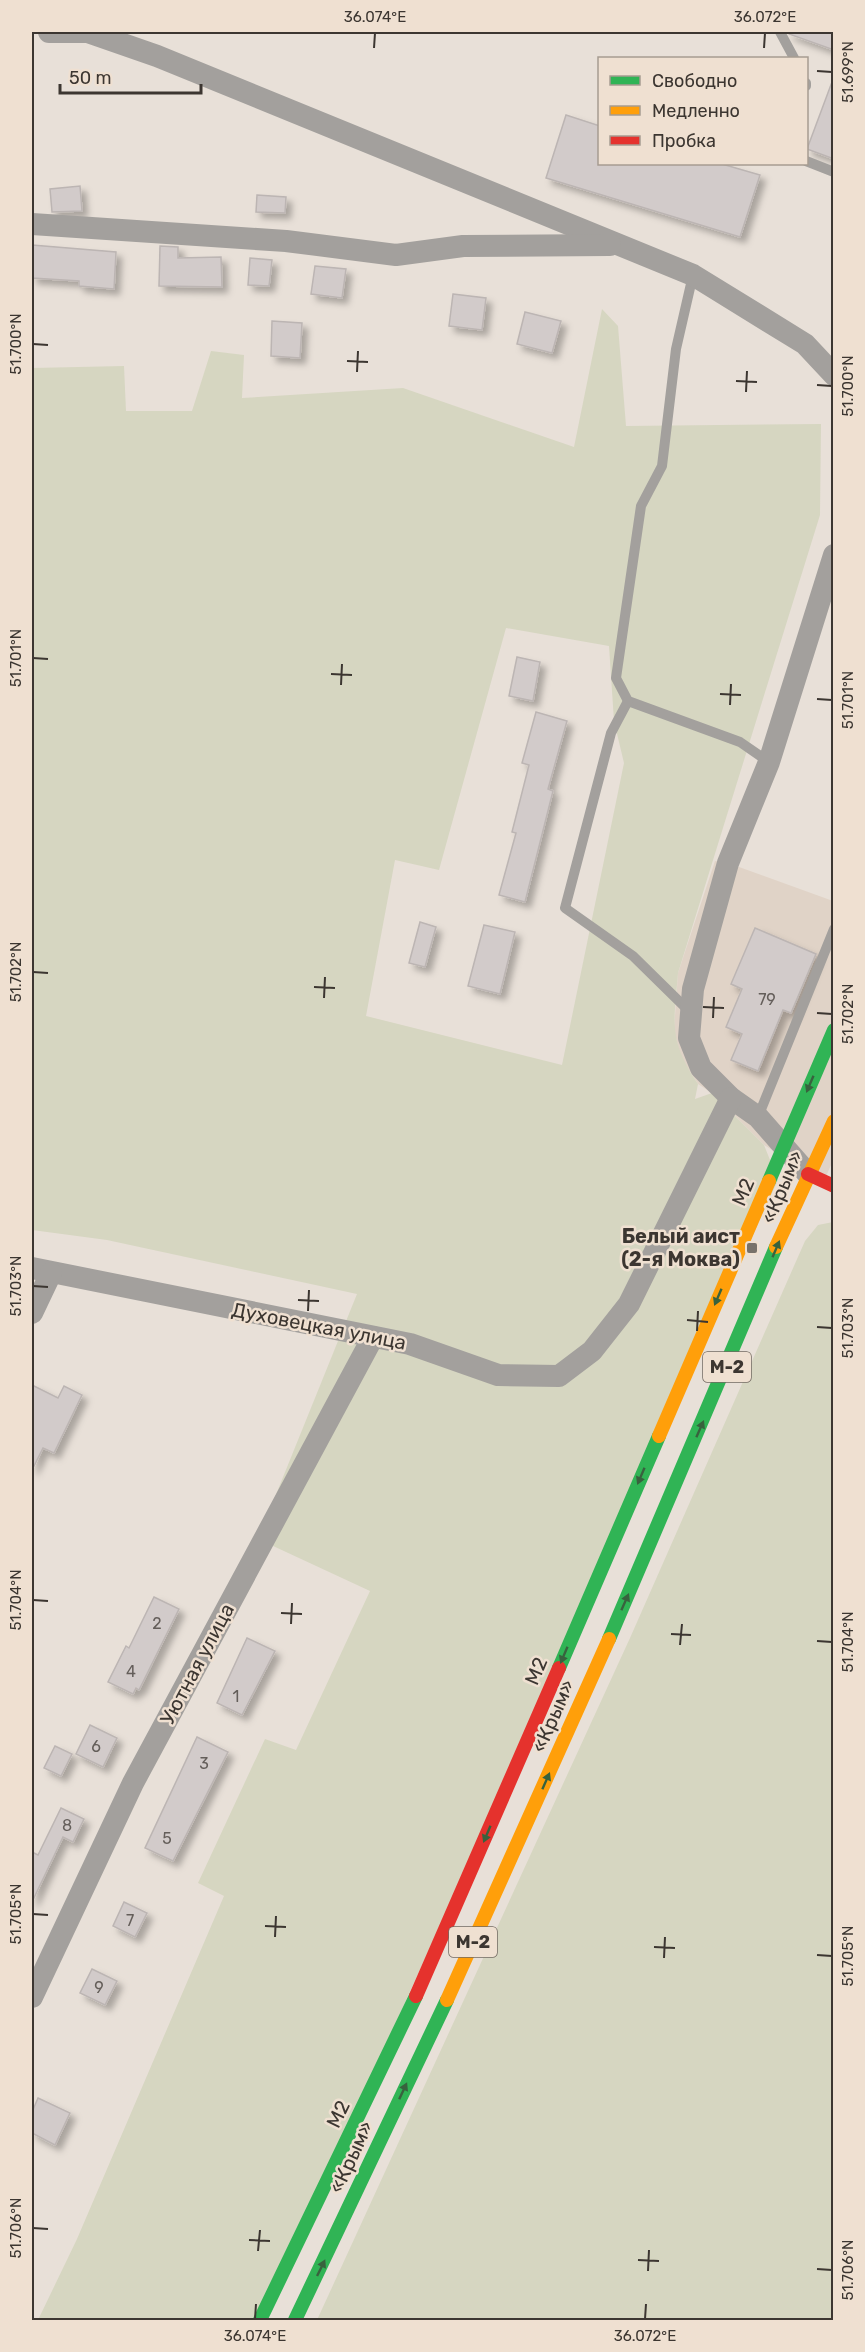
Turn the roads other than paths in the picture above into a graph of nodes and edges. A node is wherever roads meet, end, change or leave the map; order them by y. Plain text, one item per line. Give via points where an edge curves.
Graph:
1 (49, 32) edge
2 (131, 32) edge
3 (780, 32) edge
4 (157, 56) junction
5 (793, 57) edge
6 (808, 161) edge
7 (834, 172) edge
8 (32, 224) edge
9 (621, 245) junction
10 (693, 275) junction
11 (834, 375) edge
12 (834, 555) edge
13 (628, 701) junction
14 (769, 762) junction
15 (834, 929) edge
16 (691, 1013) junction
17 (834, 1030) edge
18 (731, 1098) junction
19 (758, 1117) junction
20 (834, 1120) edge
21 (783, 1147) junction
22 (808, 1174) junction
23 (834, 1186) edge
24 (41, 1271) edge
25 (32, 1313) edge
26 (374, 1337) junction
27 (32, 1997) edge
28 (260, 2320) edge
29 (295, 2320) edge

1 - 4 street via 88,32
2 - 4 street
3 - 5 lane
4 - 9 street
6 - 7 lane
8 - 9 street via 286,241 396,255 463,246
9 - 10 street
10 - 11 street via 805,344
10 - 13 lane via 676,349 662,466 641,506 616,678
12 - 14 street
13 - 14 lane via 740,742
13 - 16 lane via 611,733 565,908 633,956
14 - 16 street via 728,863 693,988
15 - 19 lane
16 - 18 street via 689,1038 700,1068
17 -> 21 main road, М2
18 - 19 street
18 - 26 street, Духовецкая улица via 629,1304 592,1351 559,1376 498,1375 410,1344
19 - 21 street
20 - 22 main road, «Крым» / М-2
21 - 22 street
21 -> 28 main road, М2 via 425,1977
22 - 23 main road
29 -> 22 main road, «Крым» / М-2 via 521,1838
24 - 25 street
24 - 26 street, Духовецкая улица
26 - 27 street, Уютная улица via 133,1783

